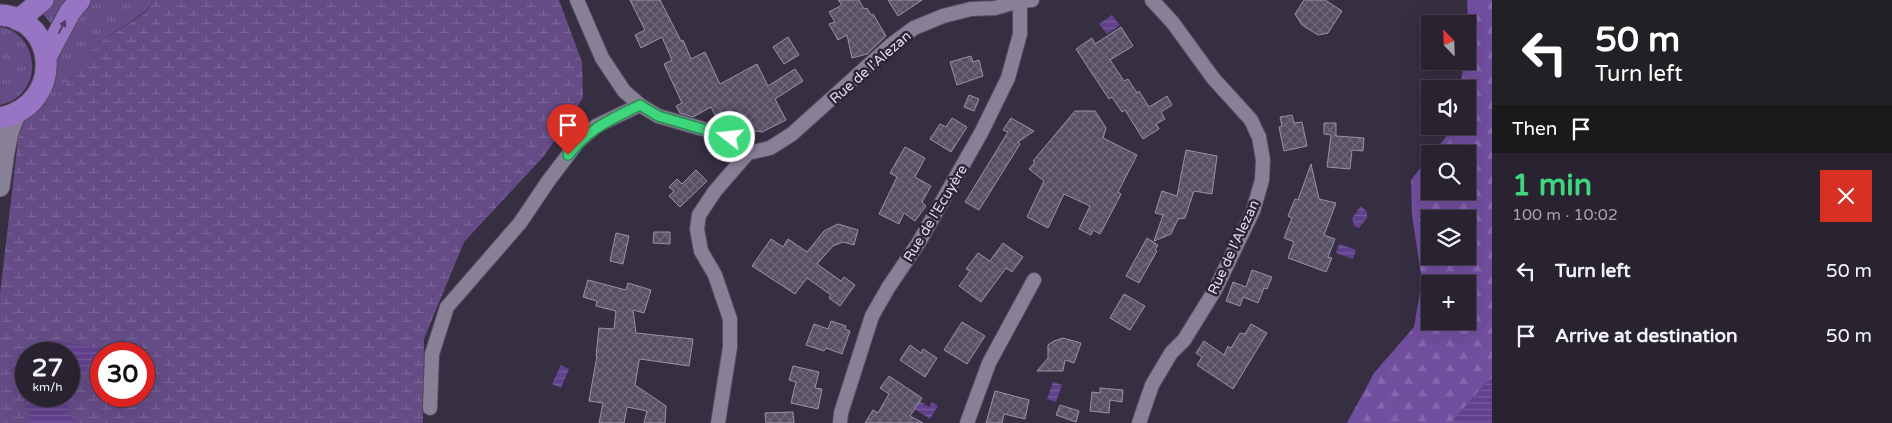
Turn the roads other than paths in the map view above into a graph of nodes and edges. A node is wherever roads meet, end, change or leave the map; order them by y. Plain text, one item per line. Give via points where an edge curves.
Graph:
1 (44, 0) edge
2 (80, 0) edge
3 (578, 0) edge
4 (1032, 0) edge
5 (1152, 0) edge
6 (1020, 1) edge
7 (9, 17) edge
8 (46, 57) junction
9 (640, 105) junction
10 (8, 116) edge
11 (748, 153) junction
12 (0, 187) edge
13 (1034, 280) dead end
14 (430, 408) dead end
15 (718, 423) edge
16 (840, 423) edge
17 (967, 423) edge
18 (1139, 423) edge

1 - 7 main road
8 -> 2 main road
3 - 9 street via 602,58 624,91
4 - 6 street, Rue de l'Alezan
5 - 18 street, Rue de l'Alezan via 1250,120 1259,137 1263,160 1262,180 1253,211 1215,290 1152,385
6 - 11 street, Rue de l'Alezan via 943,16 914,28 792,134 770,148
6 - 16 street, Rue de l'Ecuyère via 1020,34 1008,78 981,133 919,242 872,316
7 - 8 main road via 31,29 41,42
8 - 10 main road via 46,74 41,90 31,104
9 - 11 street via 658,116 730,137
9 - 14 street via 596,126 578,142 520,223 447,307 432,354
10 - 12 main road via 9,132
11 - 15 street via 715,191 699,215 697,229 701,251 715,275 730,320 730,347
13 - 17 street via 989,362

